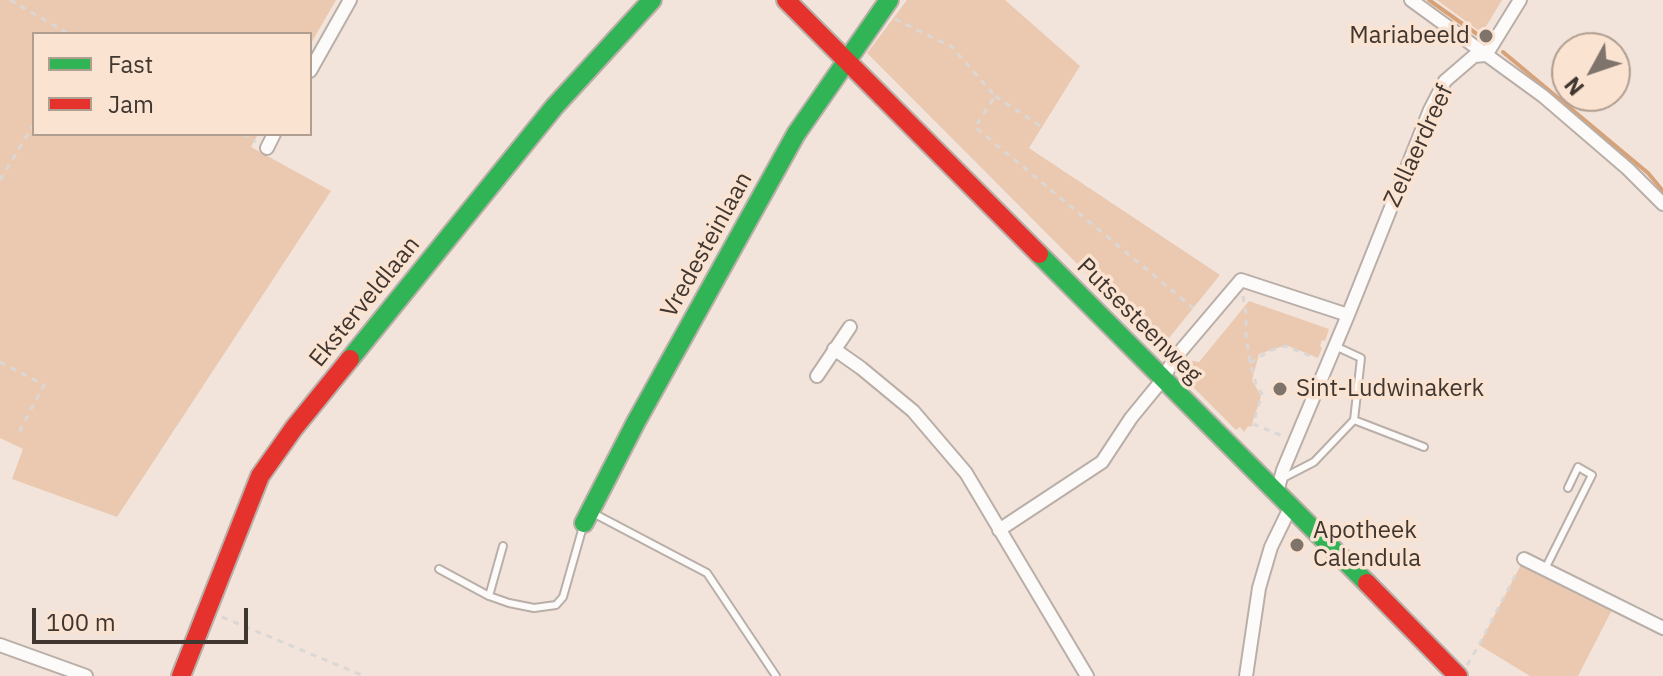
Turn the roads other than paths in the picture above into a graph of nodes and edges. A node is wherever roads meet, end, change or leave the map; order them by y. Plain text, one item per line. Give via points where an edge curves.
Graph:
1 (350, 0) edge
2 (652, 0) edge
3 (786, 0) edge
4 (1411, 0) edge
5 (1520, 0) edge
6 (885, 6) edge
7 (1486, 55) junction
8 (847, 61) junction
9 (312, 67) edge
10 (273, 136) edge
11 (267, 148) dead end
12 (1663, 204) edge
13 (1348, 315) junction
14 (850, 327) dead end
15 (1335, 346) junction
16 (834, 349) junction
17 (817, 376) dead end
18 (1163, 379) junction
19 (1354, 420) junction
20 (1424, 447) dead end
21 (1279, 485) junction
22 (1568, 488) dead end
23 (1291, 506) junction
24 (587, 517) junction
25 (999, 530) junction
26 (503, 546) dead end
27 (1524, 559) road end
28 (439, 569) dead end
29 (1545, 570) junction
30 (489, 596) junction
31 (1663, 628) edge
32 (0, 645) edge
33 (1462, 671) edge
34 (86, 676) edge
35 (181, 676) edge
36 (776, 676) edge
37 (1087, 676) edge
38 (1246, 676) edge

1 - 9 street
2 - 35 street, Eksterveldlaan via 555,106 260,476
3 - 8 street, Putsesteenweg
4 - 7 street
5 - 7 street, Zellaerdreef
6 - 8 street, Vredesteinlaan
7 - 12 street via 1543,96
7 - 13 street, Zellaerdreef via 1474,56 1445,81
8 - 18 street, Putsesteenweg
8 - 24 street, Vredesteinlaan via 796,134
10 - 11 street
13 - 15 street, Zellaerdreef
13 - 18 street via 1241,280
14 - 16 street
15 - 19 lane via 1361,358
15 - 21 street, Zellaerdreef
16 - 17 street
16 - 25 street via 913,411 966,473
18 - 21 street, Putsesteenweg
18 - 25 street via 1102,462
19 - 20 lane
19 - 21 lane via 1314,462
21 - 23 street, Putsesteenweg
22 - 29 lane via 1578,467 1592,475
23 - 33 street, Putsesteenweg
23 - 38 street via 1259,588
24 - 30 lane via 556,605 534,608
24 - 36 lane via 707,573
25 - 37 street
26 - 30 lane
27 - 29 street
28 - 30 lane
29 - 31 street
32 - 34 street

